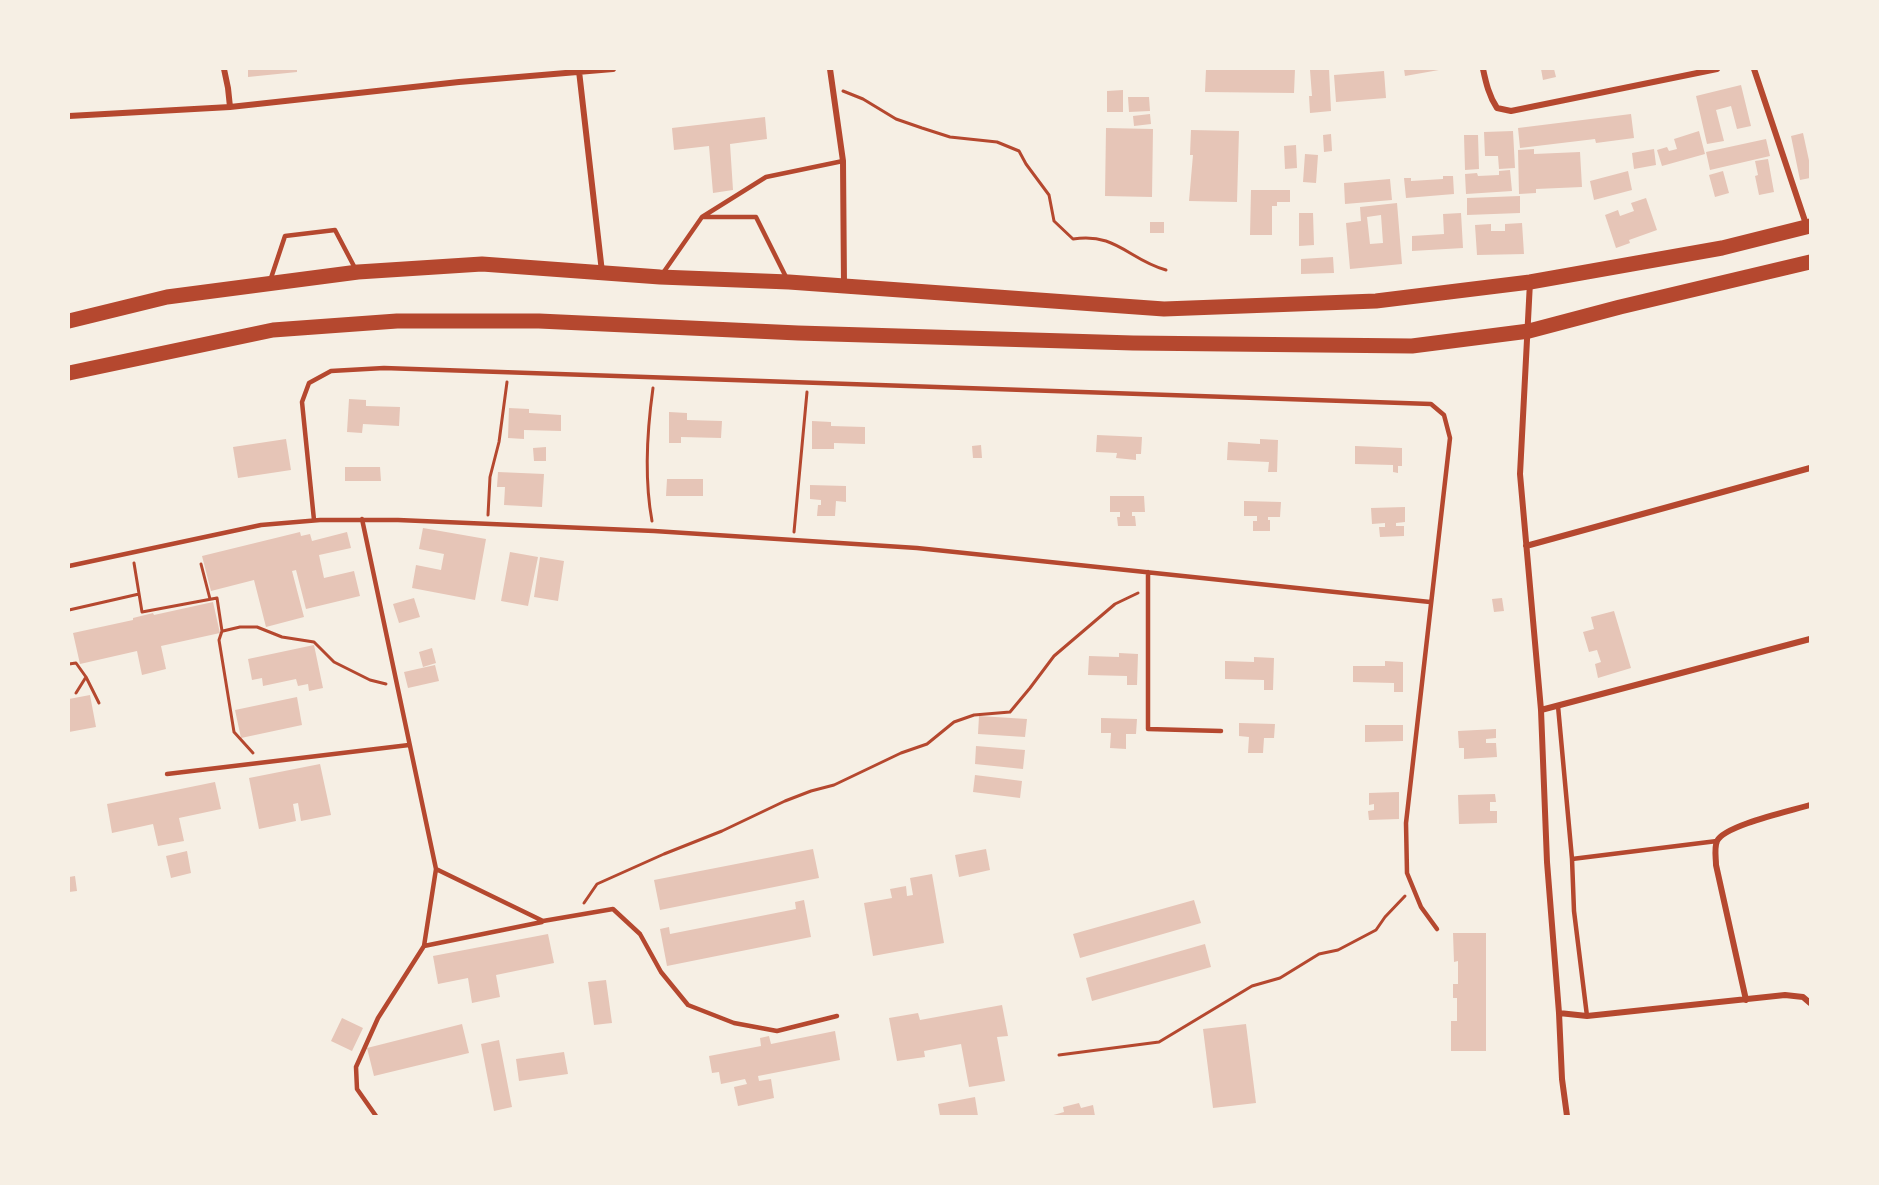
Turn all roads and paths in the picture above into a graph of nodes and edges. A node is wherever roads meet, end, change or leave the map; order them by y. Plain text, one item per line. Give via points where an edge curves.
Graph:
1 (224, 69) edge
2 (613, 69) edge
3 (830, 69) edge
4 (1483, 69) edge
5 (1717, 69) edge
6 (1754, 69) edge
7 (579, 71) junction
8 (833, 87) junction
9 (230, 107) junction
10 (69, 116) edge
11 (843, 161) junction
12 (702, 217) junction
13 (1809, 227) edge
14 (1810, 262) edge
15 (1166, 270) dead end
16 (358, 273) junction
17 (603, 273) junction
18 (660, 277) junction
19 (789, 282) junction
20 (1530, 282) junction
21 (269, 284) junction
22 (844, 286) junction
23 (69, 321) edge
24 (1529, 331) junction
25 (508, 372) junction
26 (69, 373) edge
27 (654, 377) junction
28 (808, 382) junction
29 (1810, 468) edge
30 (362, 519) junction
31 (314, 520) junction
32 (487, 524) junction
33 (654, 531) junction
34 (793, 540) junction
35 (1526, 546) junction
36 (132, 552) junction
37 (201, 564) dead end
38 (69, 566) edge
39 (1148, 572) junction
40 (1148, 589) junction
41 (139, 594) junction
42 (210, 599) junction
43 (1430, 602) junction
44 (69, 610) edge
45 (222, 631) junction
46 (1810, 639) edge
47 (69, 664) edge
48 (86, 677) junction
49 (397, 687) junction
50 (76, 693) dead end
51 (99, 703) dead end
52 (1558, 706) junction
53 (1541, 710) junction
54 (1221, 731) dead end
55 (409, 745) junction
56 (262, 762) junction
57 (167, 774) dead end
58 (1810, 805) edge
59 (1717, 841) junction
60 (1572, 859) junction
61 (436, 869) junction
62 (1413, 888) junction
63 (577, 915) junction
64 (543, 921) junction
65 (1437, 929) dead end
66 (424, 946) junction
67 (1746, 1000) junction
68 (1810, 1003) edge
69 (1559, 1013) junction
70 (837, 1016) dead end
71 (1587, 1016) junction
72 (1059, 1055) dead end
73 (376, 1116) edge
74 (1567, 1116) edge

1 - 9 street
2 - 7 street
3 - 8 street
4 - 5 street via 1497,108 1511,111
6 - 13 street
7 - 9 street
7 - 17 street
8 - 11 street
8 - 15 path via 922,128 950,137 997,142 1019,151 1048,195 1054,221 1073,239 1102,239
9 - 10 street
11 - 12 lane via 766,177
11 - 22 street
12 - 18 lane
12 - 19 lane via 756,217
13 - 20 main road via 1722,248
14 - 24 main road
16 - 17 main road via 482,264
16 - 21 main road
16 - 21 lane via 335,230 285,236
17 - 18 main road
18 - 19 main road
19 - 22 main road
20 - 22 main road via 1376,301 1164,309
20 - 24 street
21 - 23 main road via 167,297
24 - 26 main road via 1412,346 1133,343 539,321 397,321 273,330
24 - 35 street via 1520,456
25 - 27 lane
25 - 31 lane via 384,368 331,371 309,383 302,402
25 - 32 path via 500,442 490,477
27 - 28 lane
27 - 33 path via 647,496
28 - 34 path
28 - 43 lane via 1431,404 1444,415 1450,438
29 - 35 street
30 - 31 lane
30 - 32 lane
30 - 49 lane
31 - 36 lane via 261,525
32 - 33 lane
33 - 34 lane
34 - 39 lane via 916,548
35 - 53 street
36 - 38 lane
36 - 41 path
37 - 42 path
39 - 40 lane
39 - 43 lane
40 - 54 lane via 1148,729
40 - 63 path via 1114,604 1054,656 1010,711 974,715 954,722 927,744 597,884
41 - 42 path via 142,612
41 - 44 path
42 - 45 path via 217,598
43 - 62 lane via 1406,823 1407,873
45 - 49 path via 257,627 282,637 314,642 334,662 370,680
45 - 56 path via 219,640 234,732
46 - 52 street
47 - 48 path via 76,663
48 - 50 path
48 - 51 path
49 - 55 lane
52 - 53 street
52 - 60 lane
53 - 69 street via 1547,862
55 - 56 lane
55 - 61 lane
56 - 57 lane
58 - 59 street via 1732,828
59 - 60 lane
59 - 67 street via 1716,865
60 - 71 lane
61 - 64 lane
61 - 66 lane
62 - 65 lane via 1421,908
62 - 72 path via 1376,930 1338,950 1320,954 1280,978 1252,986 1160,1042
63 - 64 lane
63 - 70 lane via 613,909 640,934 661,972 688,1005 734,1023 777,1031
64 - 66 lane
66 - 73 lane via 378,1018 356,1067 357,1089
67 - 68 street via 1785,995 1803,997
67 - 71 street
69 - 71 street
69 - 74 street

